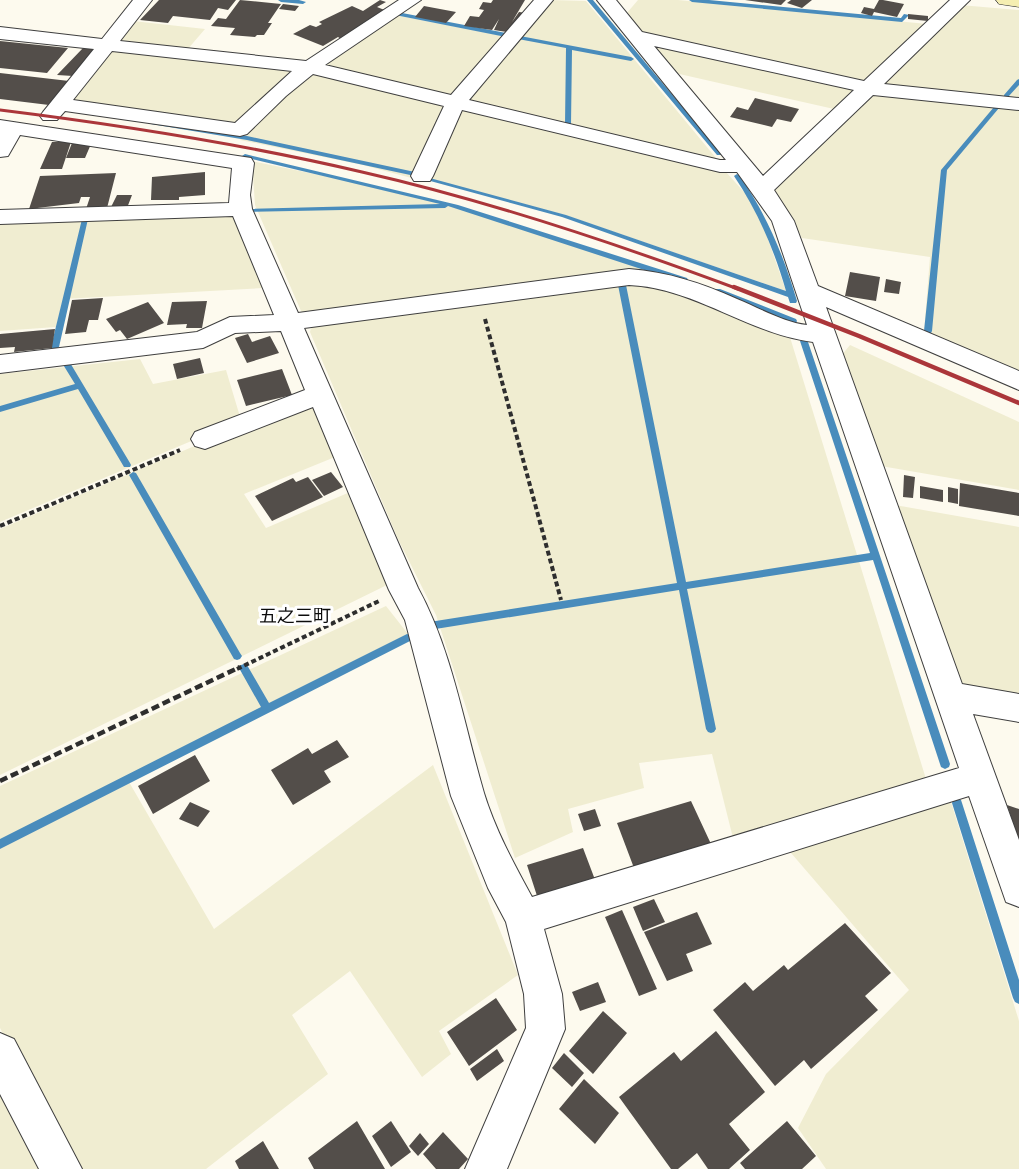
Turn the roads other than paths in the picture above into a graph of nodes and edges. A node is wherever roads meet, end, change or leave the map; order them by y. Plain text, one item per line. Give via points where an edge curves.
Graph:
1 (144, 0) edge
2 (412, 0) edge
3 (544, 0) edge
4 (606, 0) edge
5 (961, 0) edge
6 (1006, 0) edge
7 (1019, 1) edge
8 (0, 33) edge
9 (636, 36) junction
10 (108, 45) junction
11 (307, 67) junction
12 (868, 87) junction
13 (456, 102) junction
14 (60, 104) junction
15 (1019, 104) edge
16 (7, 127) edge
17 (36, 131) junction
18 (0, 151) edge
19 (741, 166) junction
20 (422, 176) dead end
21 (762, 189) junction
22 (241, 209) junction
23 (0, 217) edge
24 (809, 291) junction
25 (291, 322) junction
26 (822, 335) junction
27 (0, 364) edge
28 (1019, 381) edge
29 (320, 394) junction
30 (206, 439) road end
31 (952, 696) junction
32 (1019, 708) edge
33 (981, 777) junction
34 (1019, 890) edge
35 (523, 918) junction
36 (0, 1053) edge
37 (61, 1169) edge
38 (486, 1169) edge

1 - 10 street
2 - 11 street
3 - 13 street
4 - 9 street
5 - 12 street
6 - 7 main road
8 - 10 street
9 - 12 street
9 - 19 street
10 - 11 street
10 - 14 street
11 - 13 street
11 - 14 street via 240,130
12 - 15 street
12 - 21 street
13 - 19 street via 720,166
13 - 20 street
14 - 17 street
16 - 17 street
16 - 18 street
17 - 22 street via 243,163
19 - 21 street
21 - 24 street via 783,221
22 - 23 street
22 - 25 street
24 - 26 street
24 - 28 street
25 - 26 street via 651,277 681,284 792,330
25 - 27 street via 230,325 203,340
25 - 29 street
26 - 31 street
29 - 30 street
29 - 35 street via 420,620 468,796
31 - 32 street
31 - 33 street
33 - 34 street
33 - 35 street
35 - 38 street via 543,994 546,1029
36 - 37 street

